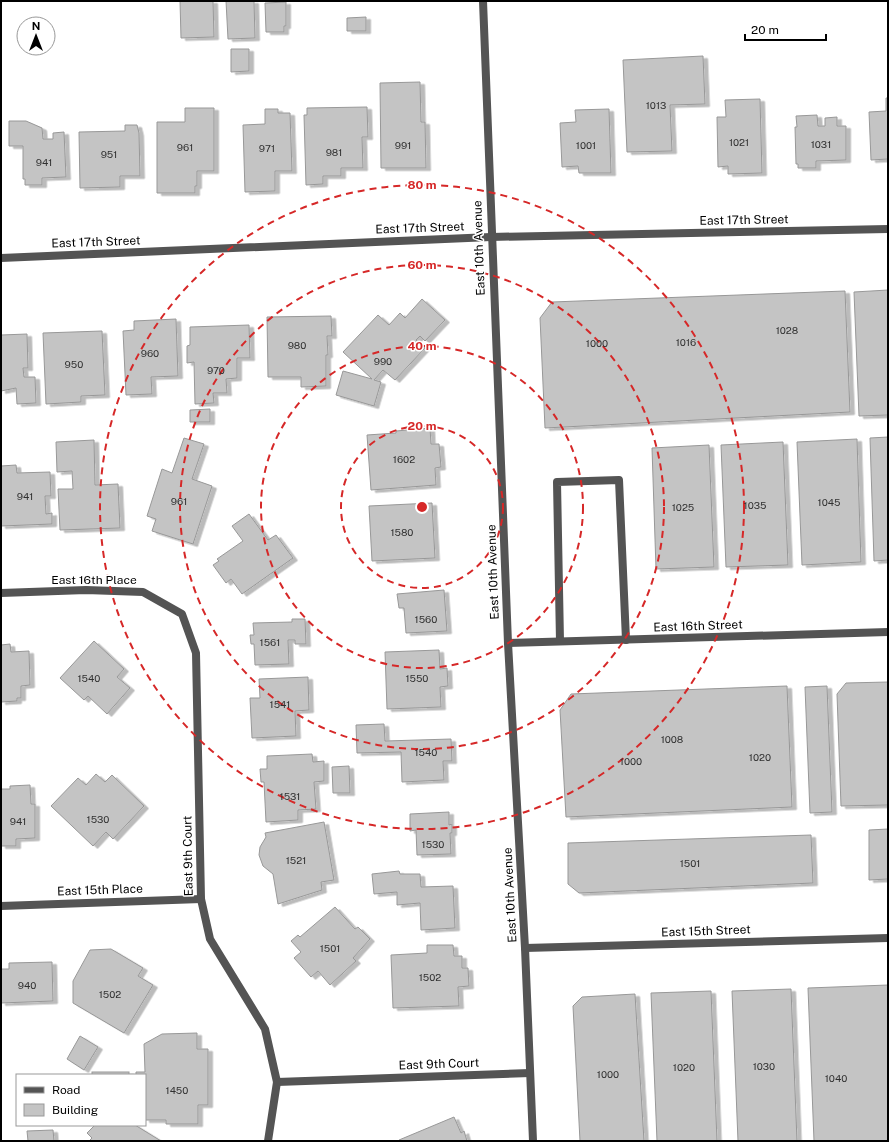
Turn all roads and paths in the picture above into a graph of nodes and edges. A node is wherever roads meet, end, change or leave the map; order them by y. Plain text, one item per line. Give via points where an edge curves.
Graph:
1 (483, 1) edge
2 (888, 229) edge
3 (491, 237) junction
4 (1, 258) edge
5 (1, 593) edge
6 (182, 614) joint
7 (888, 632) edge
8 (626, 640) junction
9 (560, 641) junction
10 (508, 643) junction
11 (201, 899) junction
12 (1, 906) edge
13 (888, 938) edge
14 (525, 948) junction
15 (530, 1073) junction
16 (277, 1082) junction
17 (268, 1141) edge
18 (533, 1141) edge

1 - 3 street, East 10th Avenue
2 - 3 street, East 17th Street
3 - 4 street, East 17th Street
3 - 10 street, East 10th Avenue
5 - 6 street, East 16th Place via 86,590 143,592
6 - 11 street, East 9th Court via 196,653
7 - 8 street, East 16th Street
8 - 9 street, East 16th Street
8 - 9 street via 618,480 557,482
9 - 10 street, East 16th Street
10 - 14 street, East 10th Avenue
11 - 12 street, East 15th Place
11 - 16 street, East 9th Court via 210,939 265,1029
13 - 14 street, East 15th Street
14 - 15 street, East 10th Avenue
15 - 16 street, East 9th Court
15 - 18 street, East 10th Avenue
16 - 17 street, East 9th Court

